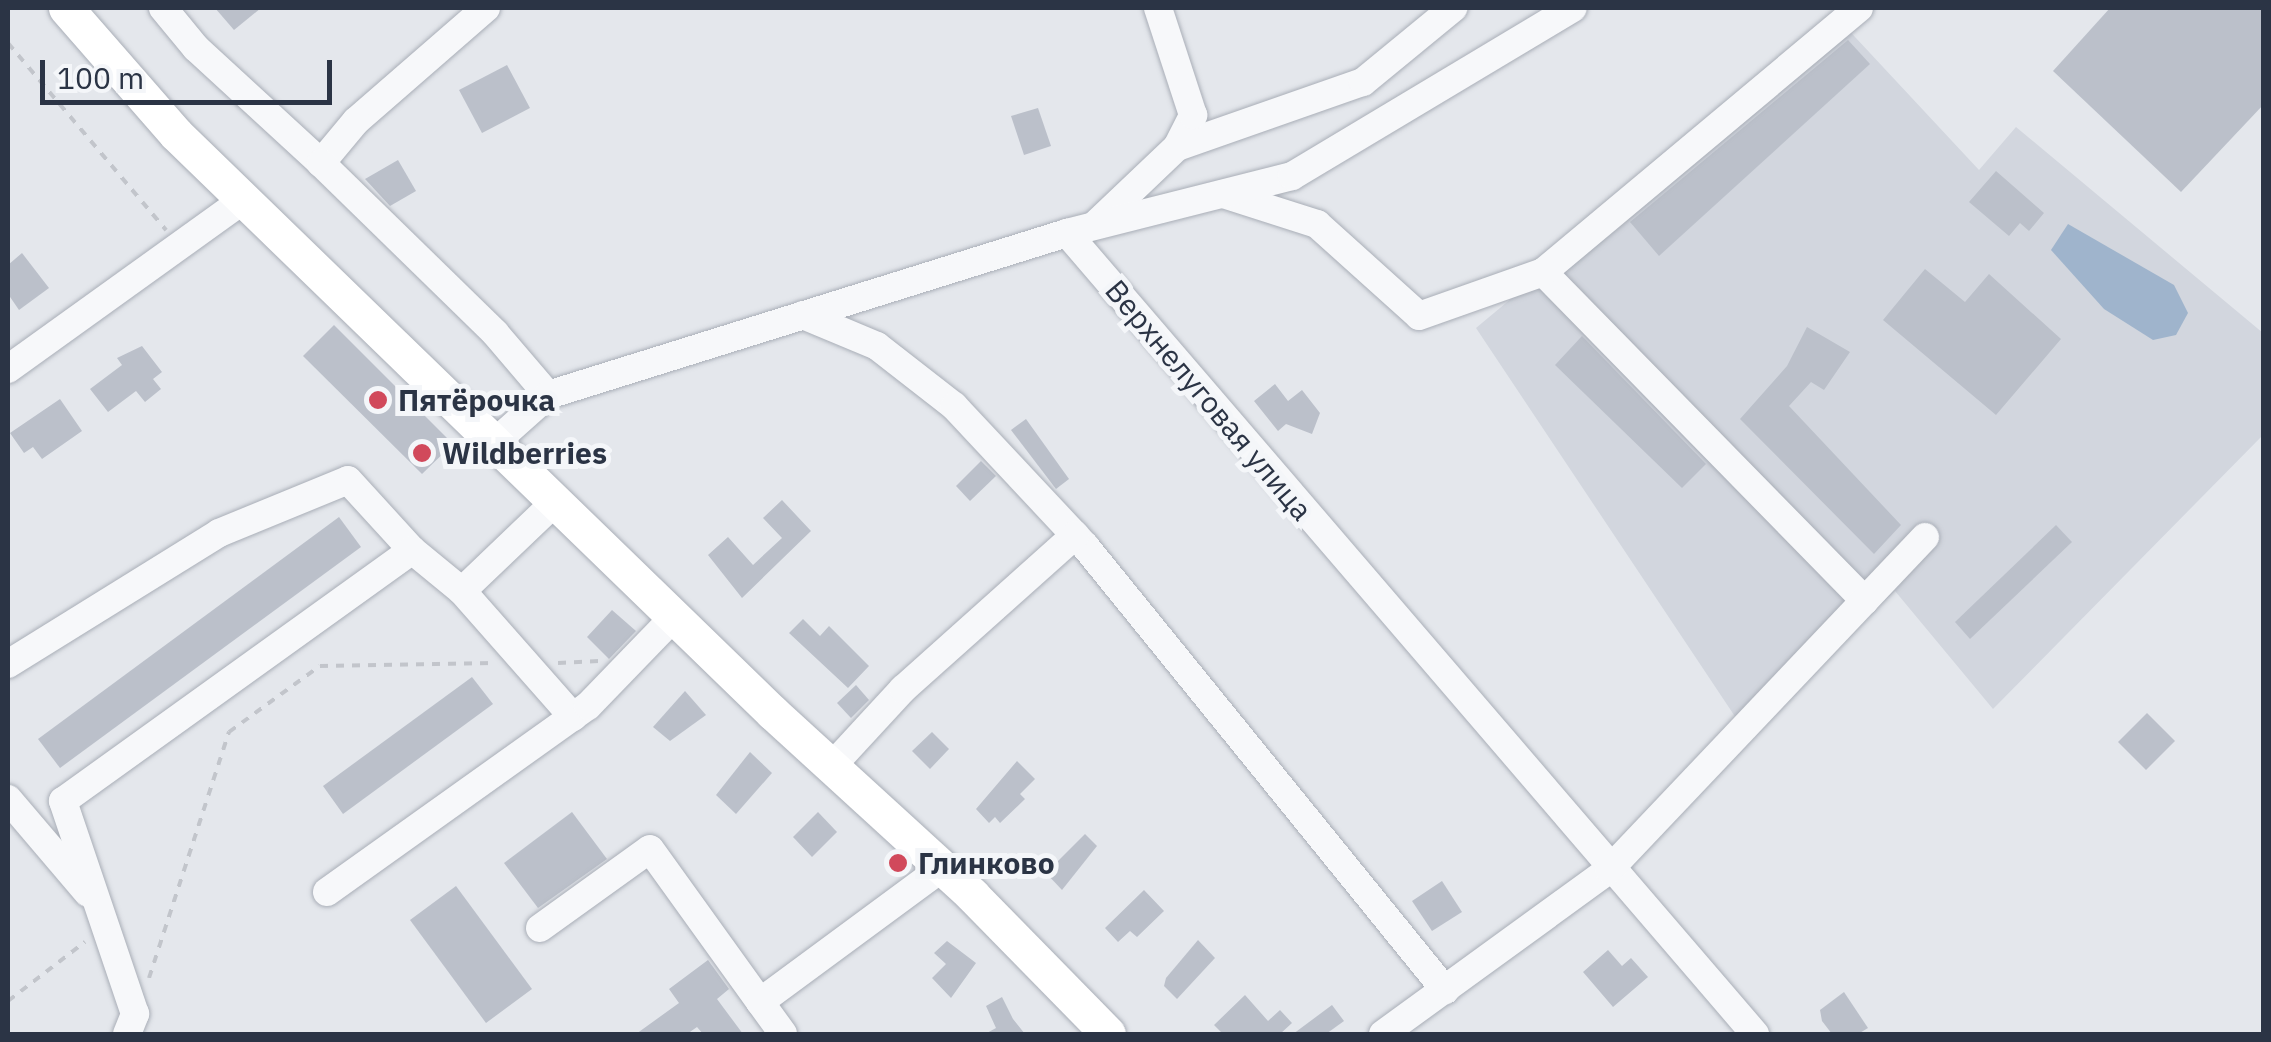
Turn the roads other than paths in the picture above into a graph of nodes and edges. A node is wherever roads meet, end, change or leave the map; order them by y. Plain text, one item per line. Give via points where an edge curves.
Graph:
1 (66, 8) edge
2 (163, 8) edge
3 (486, 8) edge
4 (1158, 8) edge
5 (1453, 8) edge
6 (1573, 8) edge
7 (1858, 8) edge
8 (1177, 147) junction
9 (321, 163) junction
10 (1223, 194) junction
11 (244, 198) junction
12 (1081, 230) junction
13 (1543, 272) junction
14 (803, 316) junction
15 (8, 369) edge
16 (548, 395) junction
17 (493, 444) junction
18 (555, 502) junction
19 (1075, 535) junction
20 (1925, 538) dead end
21 (412, 550) junction
22 (462, 592) junction
23 (1864, 601) junction
24 (674, 617) junction
25 (8, 664) edge
26 (573, 717) junction
27 (832, 766) junction
28 (8, 799) edge
29 (942, 868) junction
30 (1609, 870) junction
31 (326, 892) dead end
32 (101, 916) junction
33 (540, 928) dead end
34 (1444, 990) junction
35 (760, 1002) junction
36 (131, 1024) edge
37 (783, 1034) edge
38 (1108, 1034) edge
39 (1383, 1034) edge
40 (1755, 1034) edge

1 - 11 main road via 140,96
2 - 9 street via 196,48
3 - 9 street via 356,122
4 - 8 street via 1193,115
5 - 8 street via 1363,82
6 - 10 street via 1292,176
7 - 13 street
8 - 12 street
9 - 16 street via 496,333
10 - 12 street
10 - 13 street via 1317,224 1419,316
11 - 15 street
11 - 17 main road
12 - 14 street
12 - 30 street, Верхнелуговая улица
13 - 23 street
14 - 16 street
14 - 19 street via 877,346 954,406
16 - 17 street
17 - 18 main road
18 - 22 street
18 - 24 main road
19 - 27 street via 903,689
19 - 34 street
20 - 23 street
21 - 22 street
21 - 25 street via 348,480 220,533
21 - 32 street via 63,802
22 - 26 street
23 - 30 street
24 - 26 street
24 - 27 main road
26 - 31 street
27 - 29 main road
28 - 32 street
29 - 35 street
29 - 38 main road
30 - 34 street
30 - 40 street, Верхнелуговая улица
32 - 36 street
33 - 35 street via 650,849
34 - 39 street
35 - 37 street

